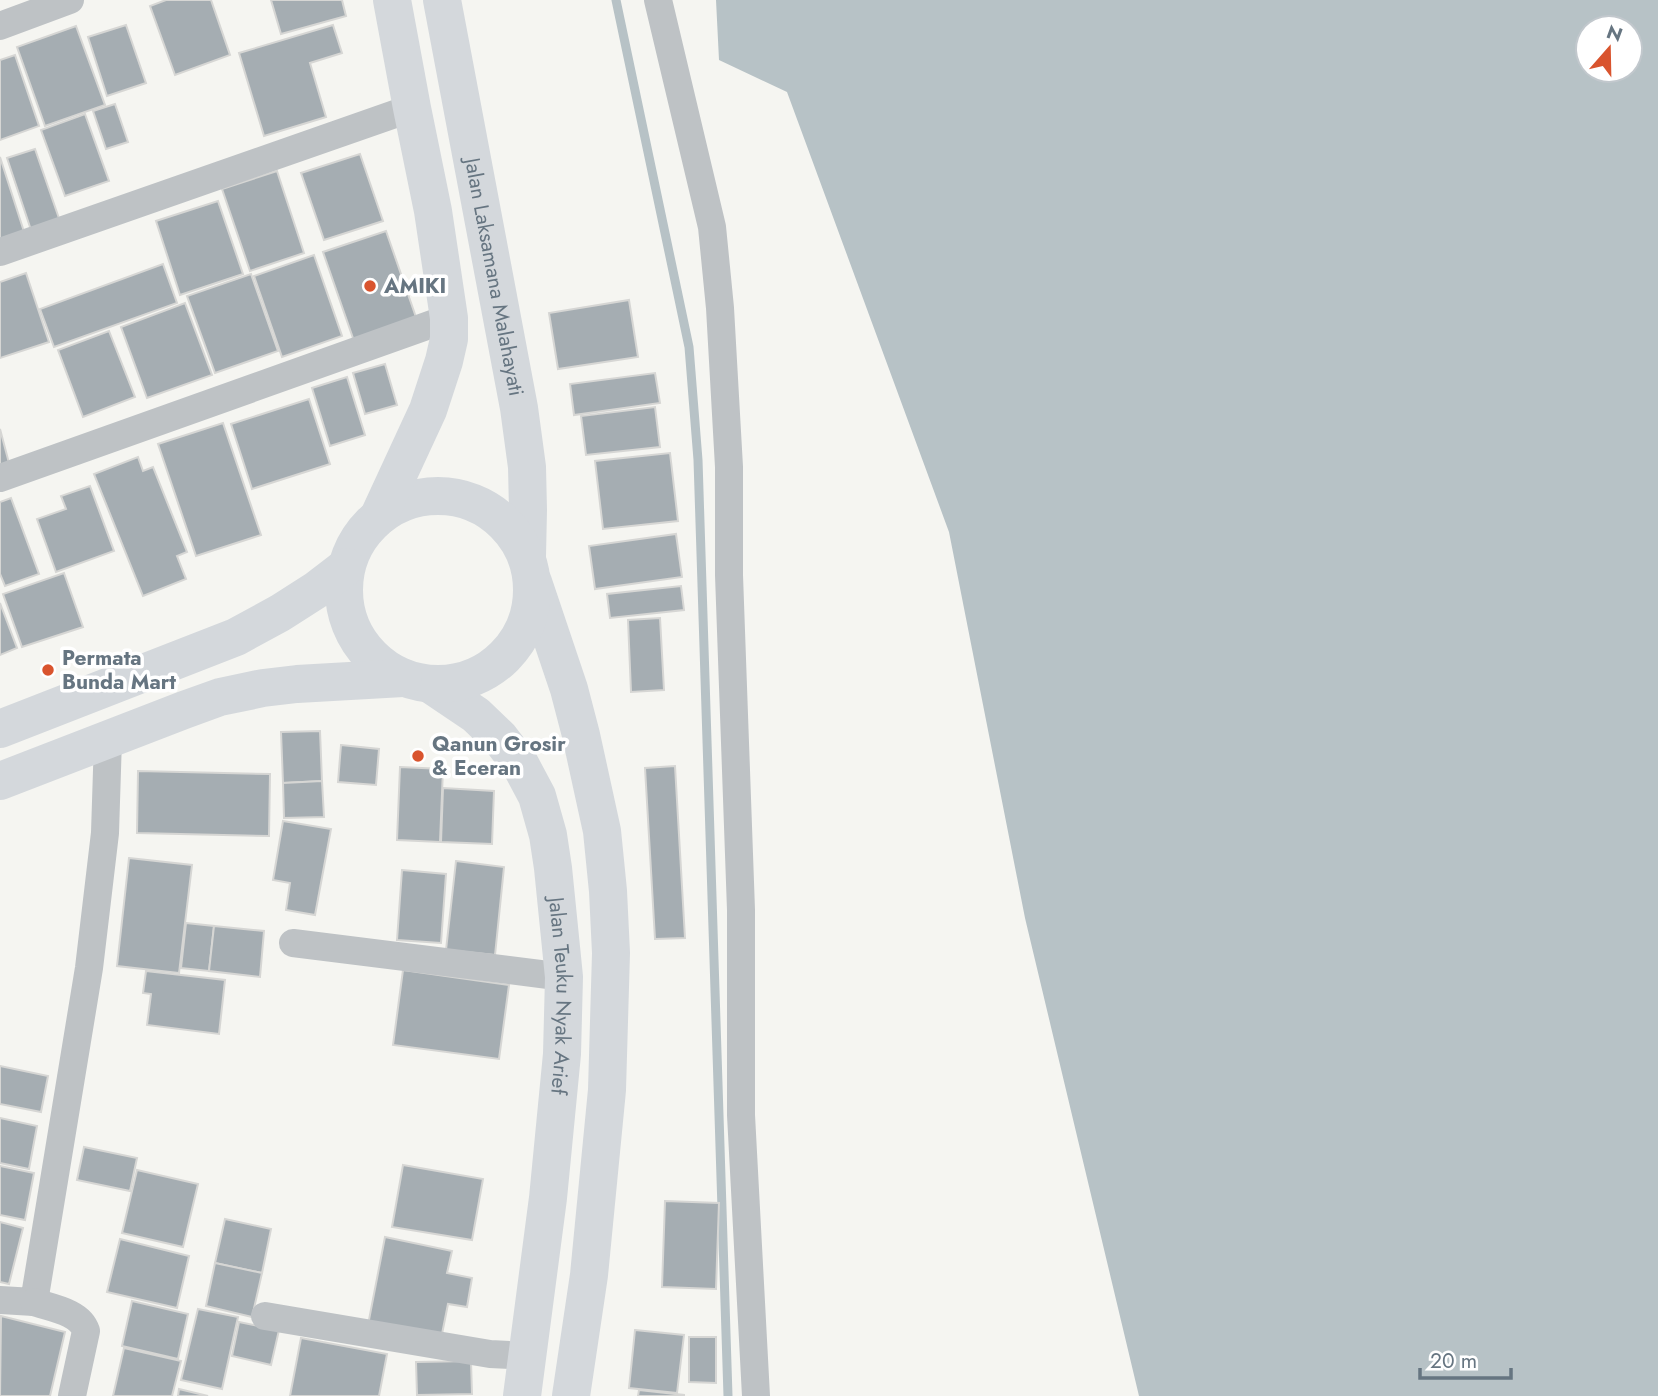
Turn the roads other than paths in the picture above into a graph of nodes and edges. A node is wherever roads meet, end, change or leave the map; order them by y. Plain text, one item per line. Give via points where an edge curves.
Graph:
1 (71, 0) edge
2 (393, 0) edge
3 (442, 0) edge
4 (658, 0) edge
5 (0, 26) edge
6 (412, 108) junction
7 (0, 251) edge
8 (450, 318) junction
9 (0, 478) edge
10 (379, 516) junction
11 (346, 567) junction
12 (530, 569) junction
13 (417, 681) junction
14 (0, 729) edge
15 (108, 739) junction
16 (0, 781) edge
17 (293, 943) dead end
18 (564, 977) junction
19 (0, 1300) edge
20 (34, 1302) junction
21 (265, 1316) dead end
22 (528, 1356) junction
23 (72, 1396) edge
24 (522, 1396) edge
25 (571, 1396) edge
26 (756, 1396) edge

1 - 5 street
2 - 6 main road
3 - 12 main road, Jalan Laksamana Malahayati via 519,408 527,467
4 - 26 street via 712,227 720,307 741,910 741,1115
6 - 7 street
6 - 8 main road
8 - 9 street
8 - 10 main road via 444,361 428,410
10 - 11 main road via 353,548
10 - 12 main road via 425,496 475,503 514,534
11 - 13 main road via 343,594 348,620 361,645 380,664
11 - 14 main road via 236,637
12 - 13 main road via 531,609 522,635 506,657 484,673 458,683
12 - 25 main road via 569,689 602,831 608,891 607,1090 589,1275
13 - 15 main road via 262,688 220,697
13 - 18 main road, Jalan Teuku Nyak Arief via 476,715 500,738 537,796 550,846
15 - 16 main road
15 - 20 street via 105,834 89,968
17 - 18 street
18 - 22 main road, Jalan Teuku Nyak Arief via 562,1054
19 - 20 street
20 - 23 street via 83,1322 86,1331
21 - 22 street via 491,1354
22 - 24 main road, Jalan Teuku Nyak Arief

